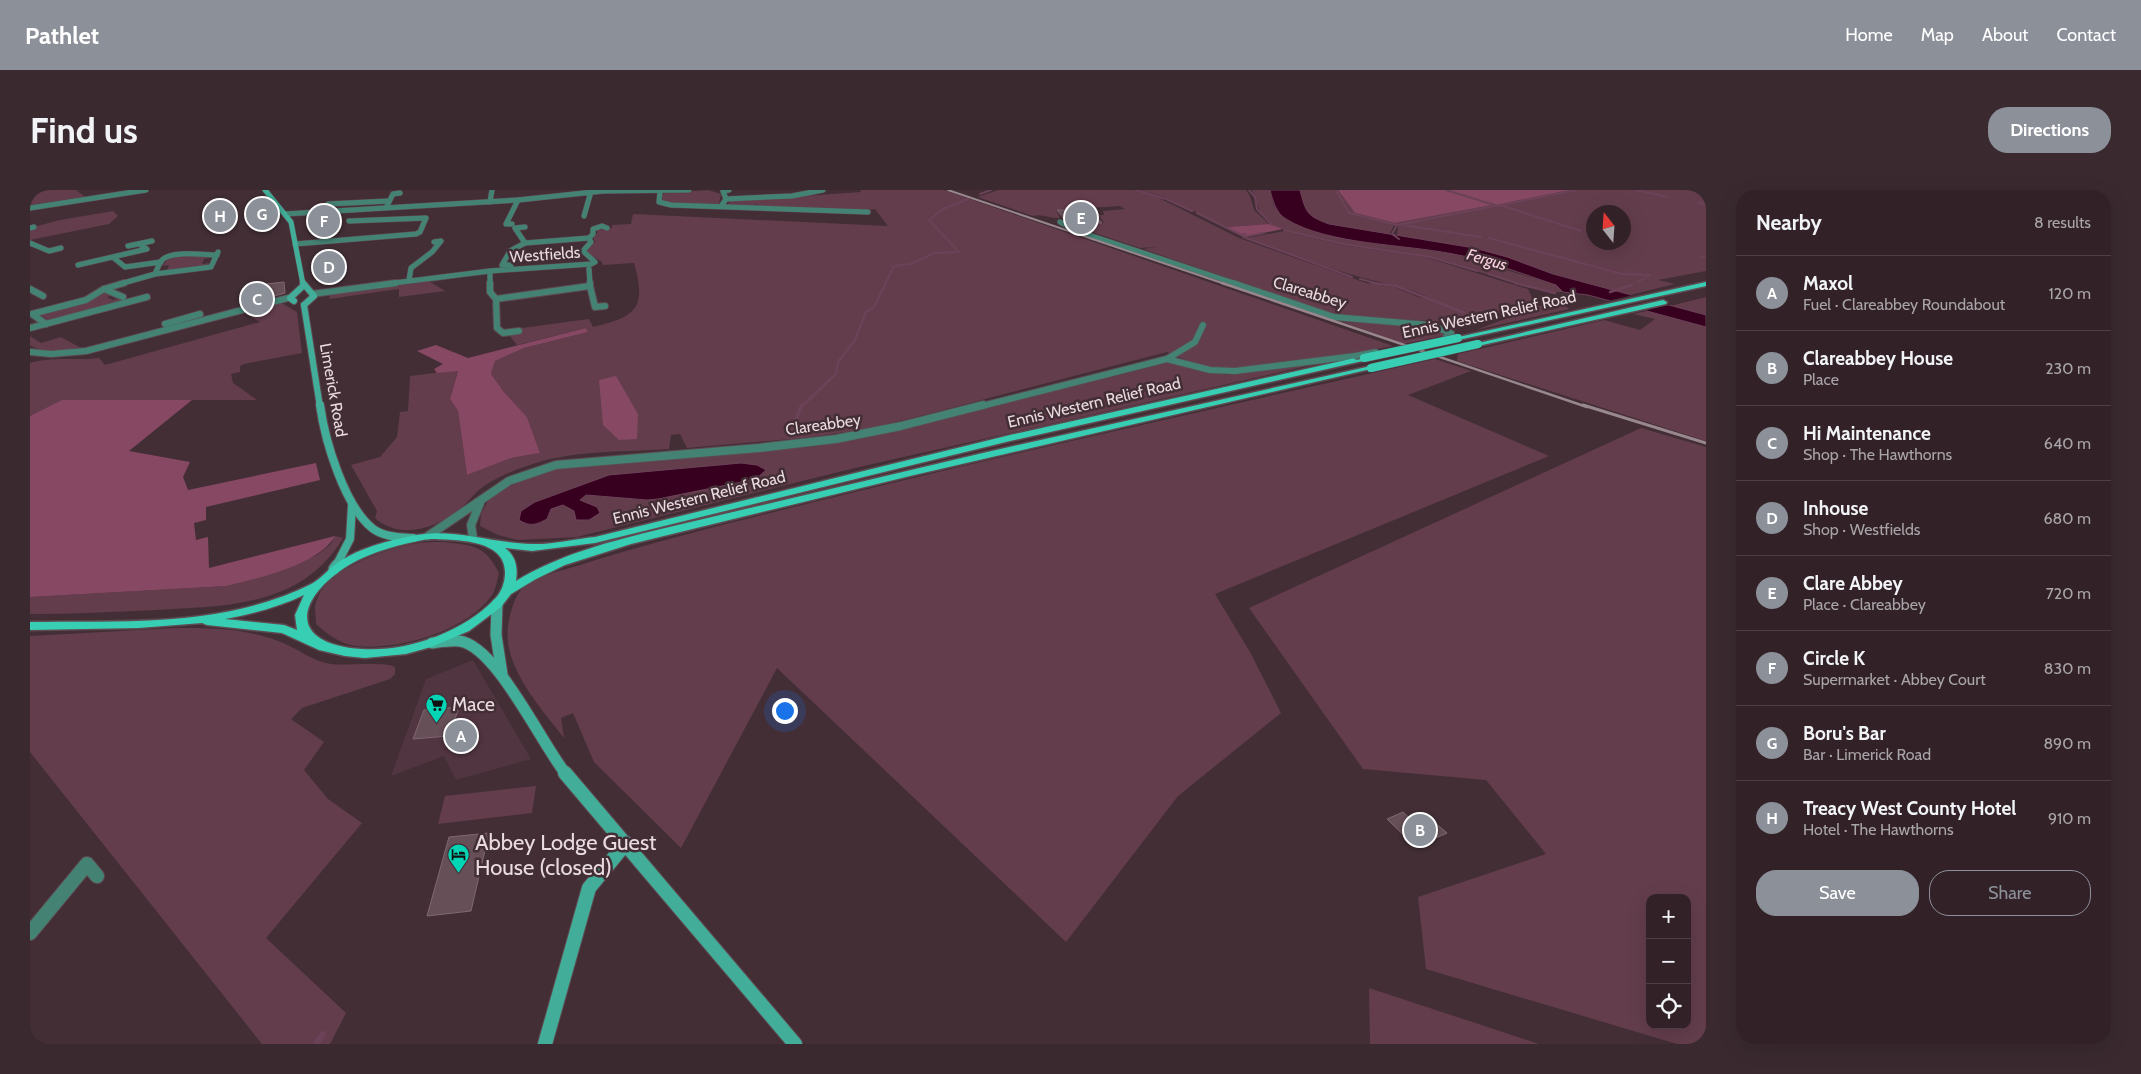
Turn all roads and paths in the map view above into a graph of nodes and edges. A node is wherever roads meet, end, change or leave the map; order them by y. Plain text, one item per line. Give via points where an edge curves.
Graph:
1 (146, 190) edge
2 (265, 190) edge
3 (492, 190) edge
4 (689, 190) edge
5 (728, 190) edge
6 (823, 190) edge
7 (660, 192) junction
8 (400, 193) dead end
9 (587, 193) junction
10 (492, 196) junction
11 (542, 196) dead end
12 (726, 199) junction
13 (518, 200) junction
14 (389, 201) junction
15 (490, 202) junction
16 (320, 205) dead end
17 (719, 207) junction
18 (30, 208) edge
19 (386, 209) junction
20 (868, 212) dead end
21 (285, 214) junction
22 (584, 216) dead end
23 (349, 221) dead end
24 (1060, 222) dead end
25 (512, 224) dead end
26 (526, 227) dead end
27 (607, 228) dead end
28 (588, 238) junction
29 (152, 241) dead end
30 (30, 242) edge
31 (434, 242) dead end
32 (524, 243) junction
33 (139, 244) junction
34 (295, 244) junction
35 (128, 246) dead end
36 (61, 248) dead end
37 (114, 258) junction
38 (160, 262) junction
39 (78, 265) dead end
40 (511, 265) dead end
41 (148, 266) dead end
42 (125, 267) junction
43 (589, 269) dead end
44 (132, 270) junction
45 (490, 271) junction
46 (138, 273) dead end
47 (155, 274) junction
48 (409, 280) junction
49 (1706, 284) edge
50 (303, 286) junction
51 (590, 286) junction
52 (30, 289) edge
53 (104, 289) junction
54 (1705, 292) edge
55 (43, 296) dead end
56 (147, 297) dead end
57 (293, 298) junction
58 (310, 298) junction
59 (496, 299) junction
60 (131, 301) junction
61 (605, 306) dead end
62 (200, 314) dead end
63 (31, 315) edge
64 (46, 324) junction
65 (1203, 325) dead end
66 (30, 328) edge
67 (519, 331) dead end
68 (123, 335) junction
69 (129, 340) junction
70 (86, 350) junction
71 (30, 352) edge
72 (44, 354) junction
73 (1359, 357) junction
74 (1167, 359) junction
75 (30, 360) edge
76 (482, 498) junction
77 (352, 505) junction
78 (428, 536) junction
79 (413, 538) junction
80 (473, 538) junction
81 (489, 543) junction
82 (334, 569) junction
83 (316, 584) junction
84 (506, 592) junction
85 (498, 604) junction
86 (193, 620) junction
87 (30, 626) edge
88 (316, 643) junction
89 (432, 643) junction
90 (502, 674) junction
91 (626, 844) junction
92 (97, 876) dead end
93 (30, 933) edge
94 (545, 1044) edge
95 (795, 1044) edge

1 - 18 street
2 - 21 main road
3 - 10 street
4 - 7 street
5 - 12 street via 723,191
6 - 12 street via 792,196
7 - 9 street
7 - 17 street via 660,202
8 - 14 street via 393,194
9 - 13 street
9 - 22 street via 590,195
10 - 11 street
10 - 15 street
12 - 17 street
13 - 15 street
13 - 25 street via 506,224
14 - 16 street
14 - 19 street
15 - 19 street
17 - 20 street
19 - 21 street
21 - 34 main road via 291,222
23 - 34 street via 426,218 416,234
24 - 73 street, Clareabbey, bridge via 1077,231 1334,317 1437,326 1451,332 1446,337
26 - 32 street, Westfields via 515,228
27 - 28 street, Westfields via 596,227
28 - 32 street, Westfields
28 - 45 street, Westfields via 592,242 583,252 596,262 591,264
29 - 33 street
30 - 36 street via 49,251
31 - 48 street via 442,242 437,251 411,267
32 - 40 street, Westfields via 506,253 502,266
33 - 35 street
33 - 37 street via 146,249
34 - 50 main road
37 - 39 street
37 - 42 street
38 - 42 street
38 - 47 street
38 - 47 street via 174,256 218,253 211,267
41 - 44 street
42 - 44 street
43 - 51 street, Westfields
44 - 46 street
45 - 48 street, Westfields
45 - 59 street, Westfields via 490,292
47 - 53 street
48 - 58 street, Westfields
49 - 73 main road, Ennis Western Relief Road, bridge
50 - 57 main road
50 - 58 main road
51 - 59 street, Westfields
51 - 61 street, Westfields via 595,308
52 - 55 street
53 - 60 street
53 - 63 street via 86,300
54 - 84 main road, Ennis Western Relief Road, bridge via 908,472 620,544 563,562 522,580
56 - 60 street
57 - 58 main road
57 - 58 main road
57 - 69 street
58 - 77 main road, Limerick Road via 324,432
59 - 67 street, Westfields via 497,328 503,333
60 - 64 street
62 - 68 street
63 - 64 street
64 - 66 street
65 - 74 street, Clareabbey via 1202,336
68 - 69 street
68 - 70 street
69 - 70 street
70 - 72 street
71 - 72 street
72 - 75 street
73 - 74 street, Clareabbey via 1228,371
73 - 81 main road, Ennis Western Relief Road via 1010,438 595,540 532,548
74 - 76 street, Clareabbey via 901,426 836,438 759,448 564,463 517,477
76 - 78 street, Clareabbey
76 - 80 street via 473,515 470,531
77 - 79 main road via 373,529 392,537
77 - 82 main road via 352,538
78 - 79 main road
78 - 80 main road
79 - 82 main road via 382,547
80 - 81 main road
81 - 84 main road via 510,562 512,573
82 - 83 main road
83 - 86 main road via 278,602
83 - 88 main road via 301,609 300,622 305,634
84 - 85 main road
85 - 89 main road via 473,622
85 - 90 main road via 496,635
86 - 87 main road
86 - 88 main road via 284,629
88 - 89 main road via 333,650 372,654
89 - 90 main road via 460,641 467,644
90 - 91 main road via 553,758
91 - 94 main road via 589,888
91 - 95 main road
92 - 93 street via 87,864

